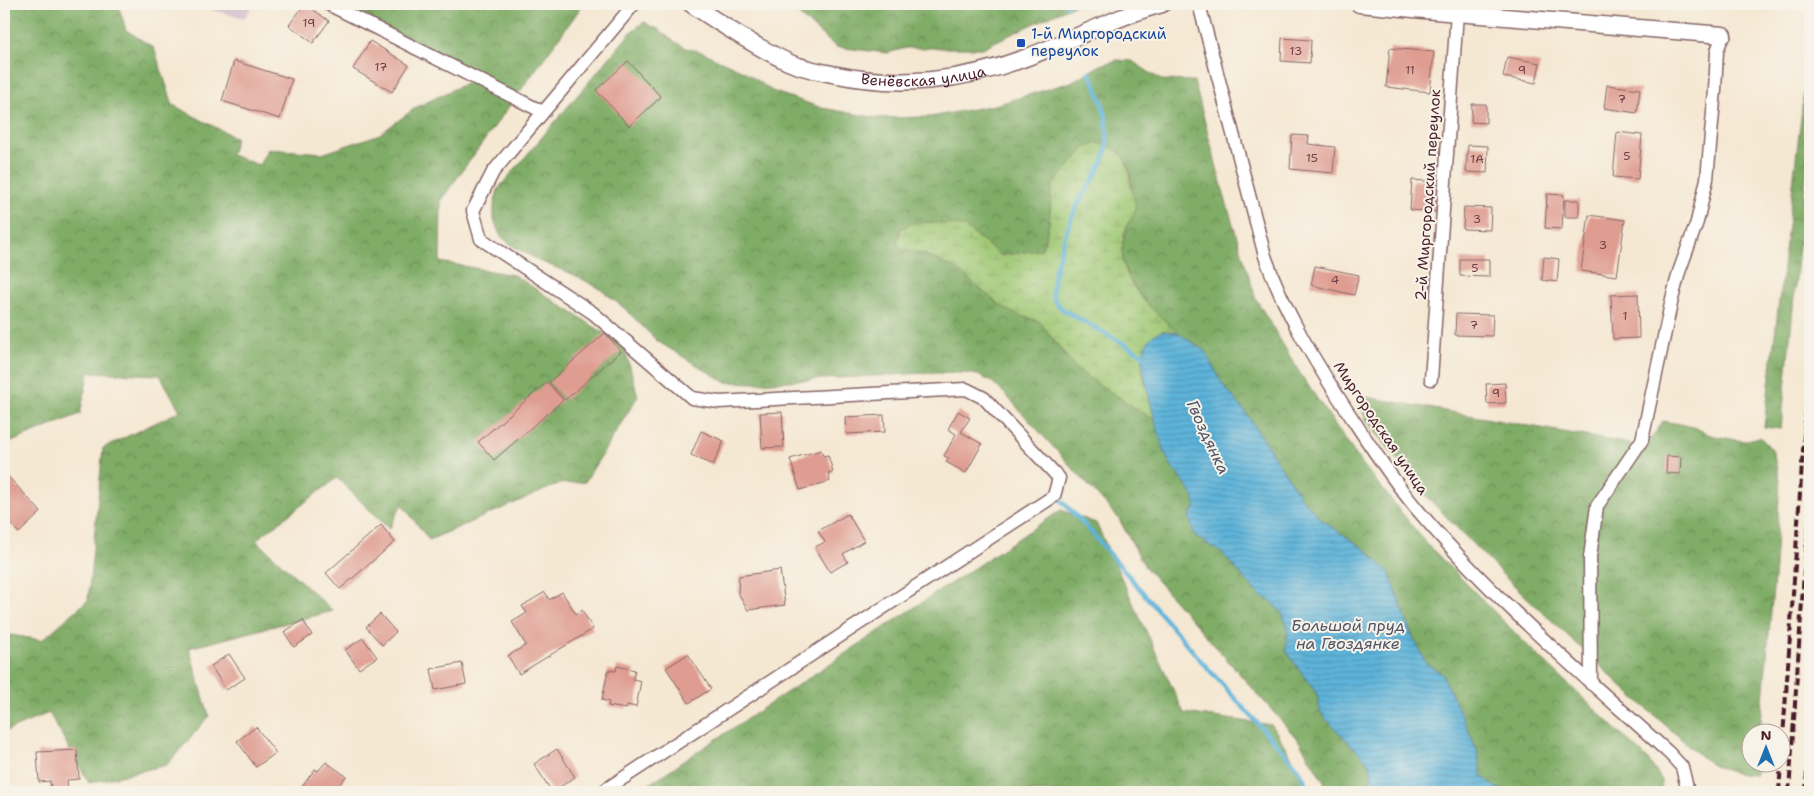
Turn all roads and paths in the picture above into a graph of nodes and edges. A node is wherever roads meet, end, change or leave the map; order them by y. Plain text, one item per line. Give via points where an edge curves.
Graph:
1 (328, 4) edge
2 (634, 4) edge
3 (691, 4) edge
4 (1162, 4) edge
5 (1199, 4) edge
6 (1359, 4) edge
7 (1457, 14) junction
8 (1723, 35) joint
9 (543, 112) junction
10 (1431, 379) dead end
11 (1591, 684) junction
12 (602, 792) edge
13 (1688, 792) edge

1 - 9 street
2 - 9 street
3 - 4 street, Венёвская улица via 744,39 790,63 862,80 896,82 950,79 994,70 1117,18
5 - 11 street, Миргородская улица via 1265,256 1295,327 1332,388 1415,507 1520,618
6 - 7 street
7 - 8 street
7 - 10 street, 2-й Миргородский переулок
8 - 11 street via 1717,51 1707,179 1672,299 1642,440 1597,506 1590,557
9 - 12 street via 493,172 473,211 481,239 593,313 692,398 719,402 966,389 984,398 1059,478 1054,496
11 - 13 street, Миргородская улица via 1682,767

